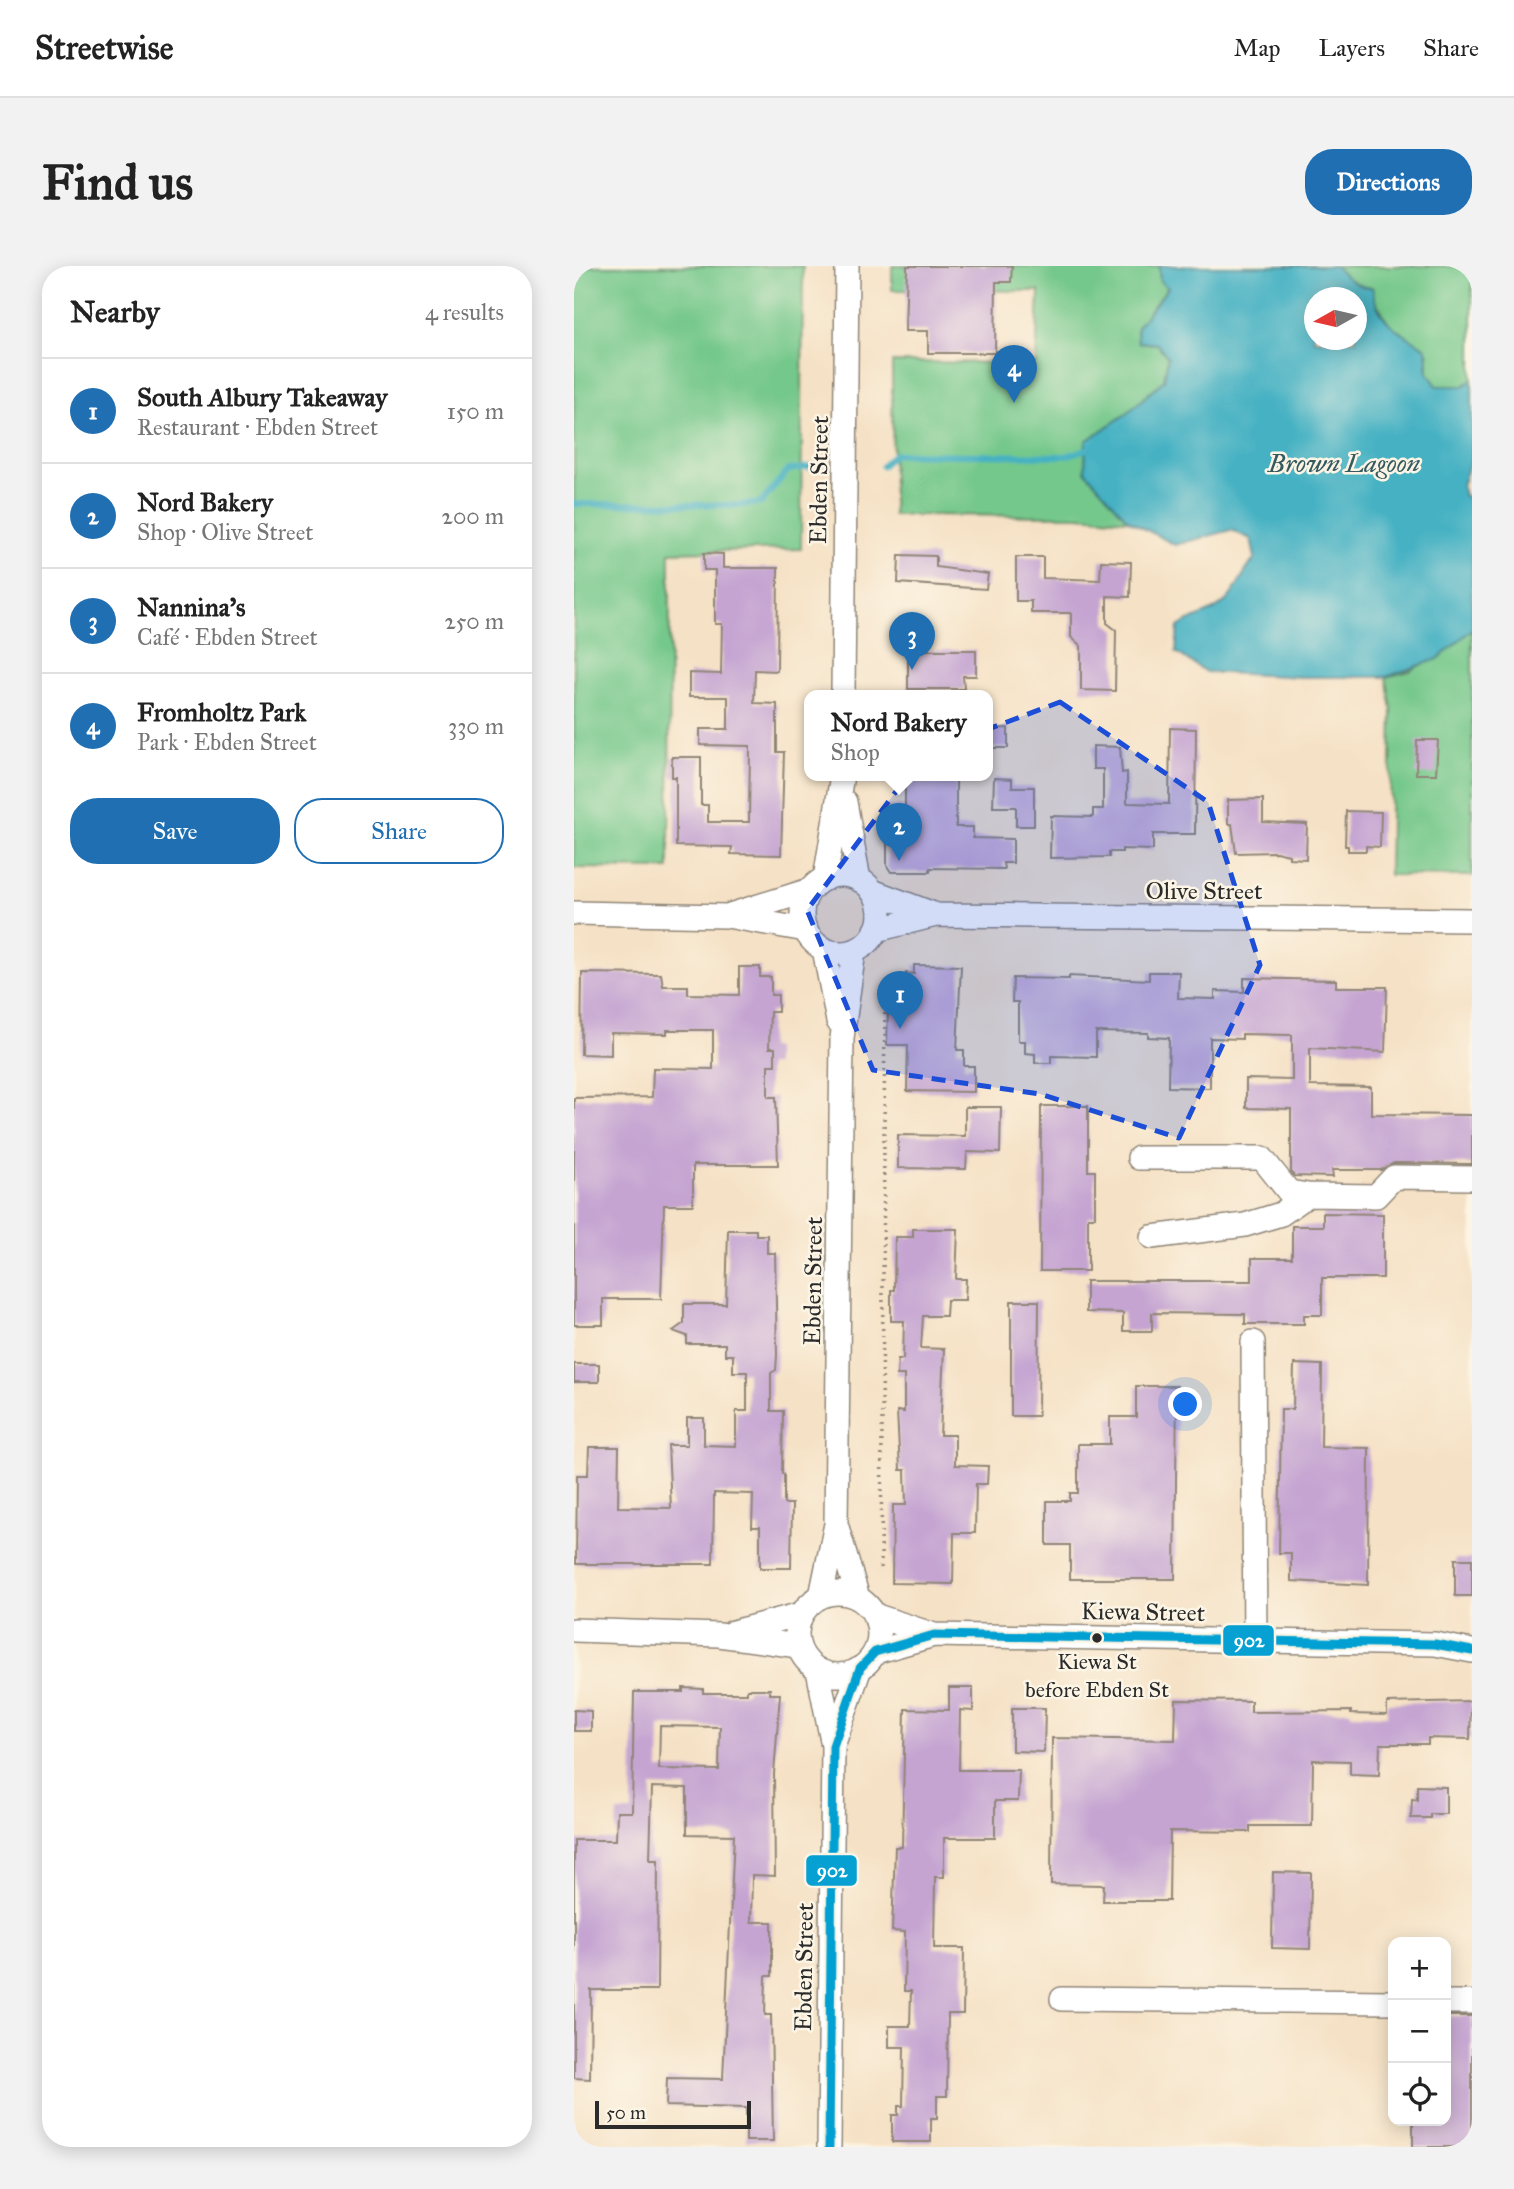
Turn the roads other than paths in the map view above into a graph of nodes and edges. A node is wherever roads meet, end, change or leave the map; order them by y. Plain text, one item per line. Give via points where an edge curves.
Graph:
1 (847, 266) edge
2 (843, 690) edge
3 (842, 781) edge
4 (842, 781) edge
5 (818, 885) junction
6 (865, 886) junction
7 (574, 913) edge
8 (936, 915) junction
9 (727, 916) junction
10 (1472, 920) edge
11 (806, 930) junction
12 (876, 930) junction
13 (824, 949) junction
14 (855, 951) junction
15 (842, 1038) junction
16 (1139, 1157) dead end
17 (1472, 1178) edge
18 (1308, 1195) junction
19 (1152, 1237) dead end
20 (1253, 1342) dead end
21 (836, 1524) junction
22 (821, 1596) junction
23 (858, 1598) junction
24 (801, 1614) junction
25 (874, 1615) junction
26 (574, 1630) edge
27 (719, 1635) junction
28 (934, 1635) junction
29 (1472, 1637) edge
30 (1255, 1641) junction
31 (1435, 1644) junction
32 (798, 1646) junction
33 (1472, 1651) edge
34 (867, 1660) junction
35 (818, 1670) junction
36 (833, 1746) junction
37 (1062, 1999) dead end
38 (1388, 2002) edge
39 (1451, 2002) edge
40 (1472, 2002) edge
41 (829, 2147) edge

1 - 2 street, Ebden Street
3 - 5 street
4 - 6 street
5 - 6 street via 842,875
5 - 9 street
5 - 11 street via 802,909
6 - 8 street, Olive Street
6 - 12 street via 879,910
7 - 9 street
8 - 10 street, Olive Street
8 - 12 street, Olive Street
9 - 11 street
11 - 13 street
12 - 14 street
13 - 14 street
13 - 15 street, Ebden Street
14 - 15 street, Ebden Street
15 - 21 street, Ebden Street
16 - 18 street via 1262,1158 1289,1192
17 - 18 street via 1394,1177 1376,1196
18 - 19 street via 1281,1214 1245,1226
20 - 30 street
21 - 22 street, Ebden Street
21 - 23 street, Ebden Street
22 - 23 street via 839,1592
22 - 24 street
23 - 25 street
24 - 27 street
24 - 32 street
25 - 28 street, Kiewa Street
25 - 34 street via 879,1633
26 - 27 street
27 - 32 street
28 - 30 street, Kiewa Street
28 - 34 street, Kiewa Street
29 - 31 street, Kiewa Street
30 - 31 street, Kiewa Street
31 - 33 street, Kiewa Street
32 - 35 street
34 - 35 street via 839,1675
34 - 36 street, Ebden Street
35 - 36 street, Ebden Street
36 - 41 street, Ebden Street
37 - 38 street
39 - 40 street

